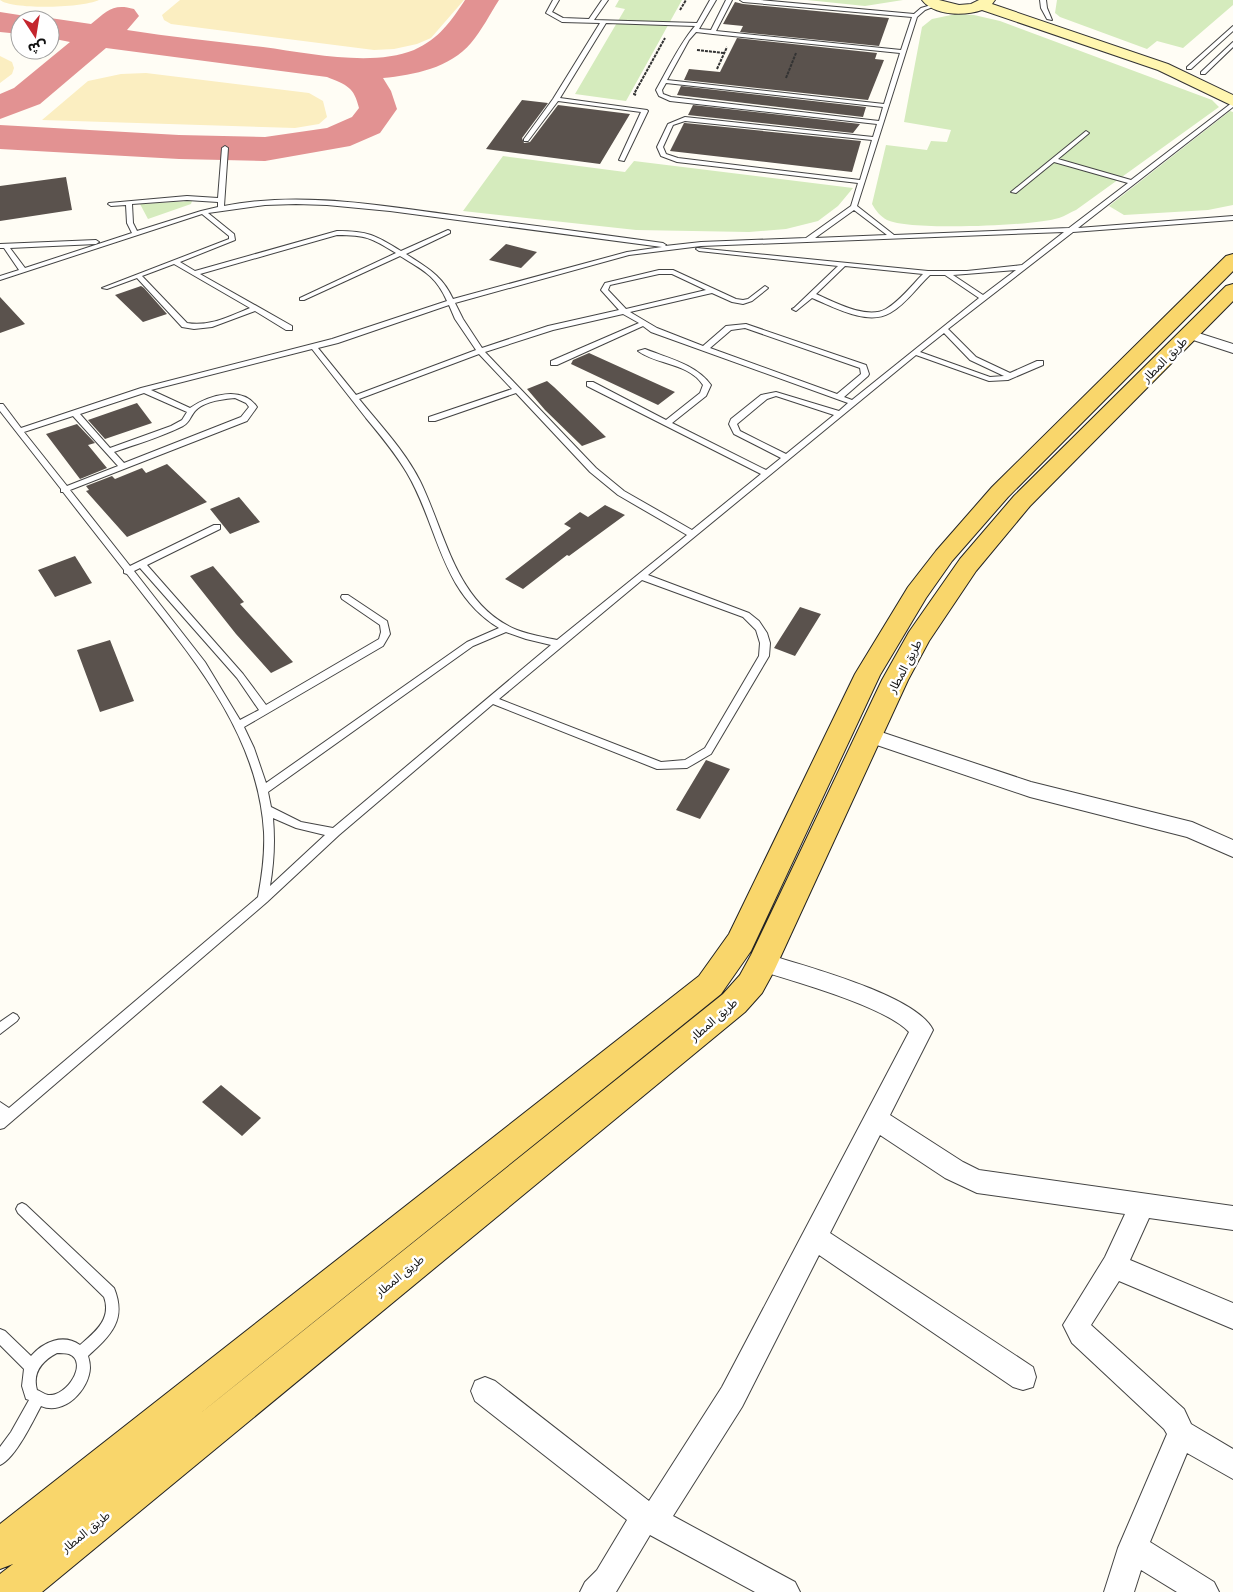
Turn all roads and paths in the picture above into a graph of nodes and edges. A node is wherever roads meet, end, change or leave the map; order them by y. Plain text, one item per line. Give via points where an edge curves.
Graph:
1 (556, 0) edge
2 (605, 0) edge
3 (713, 0) edge
4 (729, 0) edge
5 (743, 0) edge
6 (998, 0) edge
7 (1043, 0) edge
8 (932, 2) edge
9 (985, 2) edge
10 (915, 16) junction
11 (1050, 18) junction
12 (590, 22) junction
13 (603, 23) junction
14 (697, 28) junction
15 (1233, 28) edge
16 (713, 32) junction
17 (732, 34) junction
18 (801, 41) junction
19 (1233, 44) edge
20 (682, 48) junction
21 (903, 52) junction
22 (724, 53) junction
23 (717, 69) dead end
24 (1196, 70) junction
25 (786, 78) dead end
26 (663, 81) junction
27 (1233, 84) edge
28 (556, 99) junction
29 (1233, 103) edge
30 (887, 106) junction
31 (882, 123) junction
32 (1086, 133) dead end
33 (876, 139) junction
34 (526, 140) dead end
35 (225, 148) dead end
36 (622, 160) dead end
37 (1053, 160) junction
38 (862, 182) junction
39 (1131, 182) junction
40 (1014, 192) dead end
41 (129, 203) junction
42 (112, 204) dead end
43 (221, 204) junction
44 (854, 208) junction
45 (203, 212) junction
46 (1233, 218) edge
47 (1072, 230) junction
48 (448, 232) dead end
49 (135, 233) junction
50 (892, 236) junction
51 (808, 239) junction
52 (107, 242) junction
53 (3, 246) edge
54 (675, 246) junction
55 (401, 254) junction
56 (1233, 260) edge
57 (175, 262) junction
58 (843, 265) junction
59 (1024, 267) junction
60 (23, 270) junction
61 (194, 273) junction
62 (928, 273) junction
63 (948, 274) junction
64 (138, 276) junction
65 (0, 278) edge
66 (105, 288) dead end
67 (765, 288) dead end
68 (1233, 290) edge
69 (713, 291) junction
70 (810, 295) junction
71 (983, 298) junction
72 (302, 299) dead end
73 (450, 302) junction
74 (255, 309) junction
75 (796, 309) dead end
76 (624, 311) junction
77 (643, 324) junction
78 (289, 328) dead end
79 (944, 329) junction
80 (1189, 334) junction
81 (313, 346) junction
82 (705, 348) junction
83 (1233, 348) edge
84 (480, 351) junction
85 (642, 351) dead end
86 (916, 352) junction
87 (975, 362) junction
88 (554, 363) dead end
89 (1040, 363) dead end
90 (963, 370) junction
91 (1011, 376) junction
92 (590, 384) dead end
93 (144, 390) junction
94 (517, 390) junction
95 (839, 397) junction
96 (355, 398) junction
97 (854, 403) junction
98 (0, 406) edge
99 (191, 411) junction
100 (74, 412) junction
101 (840, 414) junction
102 (432, 419) dead end
103 (668, 423) junction
104 (19, 431) junction
105 (109, 451) junction
106 (785, 457) junction
107 (123, 467) junction
108 (766, 473) junction
109 (64, 490) junction
110 (217, 527) dead end
111 (692, 534) junction
112 (142, 564) junction
113 (127, 571) junction
114 (641, 576) junction
115 (345, 597) dead end
116 (506, 629) junction
117 (559, 643) junction
118 (491, 700) junction
119 (265, 711) junction
120 (238, 726) junction
121 (869, 735) junction
122 (265, 789) junction
123 (267, 809) junction
124 (335, 832) junction
125 (1233, 850) edge
126 (763, 891) junction
127 (263, 899) junction
128 (792, 902) junction
129 (763, 962) junction
130 (13, 1018) dead end
131 (0, 1029) edge
132 (0, 1107) edge
133 (876, 1119) junction
134 (5, 1120) edge
135 (1142, 1205) junction
136 (22, 1209) dead end
137 (1233, 1218) edge
138 (815, 1238) junction
139 (1114, 1266) junction
140 (1233, 1316) edge
141 (0, 1336) edge
142 (80, 1354) junction
143 (31, 1366) junction
144 (1023, 1377) dead end
145 (485, 1391) dead end
146 (37, 1399) junction
147 (1181, 1434) junction
148 (0, 1458) edge
149 (1233, 1465) edge
150 (649, 1518) junction
151 (1133, 1548) junction
152 (0, 1549) edge
153 (10, 1592) edge
154 (595, 1592) edge
155 (785, 1592) edge
156 (1119, 1592) edge
157 (1204, 1592) edge

1 - 12 lane via 549,10 551,16
2 - 12 lane
3 - 14 lane
4 - 16 lane
5 - 10 lane
6 - 11 street
7 - 11 lane
8 - 9 street via 960,9
8 - 10 lane
9 - 29 street via 1163,67
10 - 21 lane
11 - 24 street
12 - 13 lane
13 - 14 lane
13 - 28 lane
14 - 16 lane
14 - 20 lane
15 - 24 lane
16 - 17 lane
17 - 18 lane
17 - 22 path
18 - 21 lane
18 - 25 path
19 - 24 lane
20 - 22 path
20 - 26 lane
21 - 30 lane
22 - 23 path
24 - 27 street
26 - 30 lane
26 - 31 lane via 659,93 670,99
28 - 34 lane
28 - 36 lane via 645,111
29 - 39 lane
30 - 31 lane
31 - 33 lane
32 - 37 lane
33 - 38 lane
33 - 38 lane via 685,119 671,124 660,147 663,155 677,160
35 - 43 lane
37 - 39 lane
37 - 40 lane
38 - 44 lane
39 - 47 lane
41 - 42 lane
41 - 43 lane via 187,198
41 - 49 lane via 130,223
43 - 45 lane
43 - 54 lane via 360,205
44 - 50 lane
44 - 51 lane
45 - 49 lane
45 - 57 lane via 232,235 232,240
46 - 47 lane
47 - 50 lane
47 - 59 lane
48 - 55 lane
49 - 52 lane
50 - 51 lane
51 - 54 lane
52 - 53 lane
52 - 60 lane
53 - 60 lane
54 - 58 lane
54 - 73 lane via 609,258
55 - 61 lane via 374,237 337,233
55 - 72 lane
55 - 73 lane via 440,281
56 - 126 main road, طريق المطار via 1000,492 944,556 897,624 868,674
57 - 61 lane
57 - 64 lane
58 - 62 lane
58 - 70 lane
59 - 63 lane
59 - 71 lane
60 - 65 lane
61 - 74 lane
62 - 63 lane
62 - 70 lane via 888,311 878,315 864,314
63 - 71 lane
64 - 66 lane
64 - 74 lane via 185,325 191,327
67 - 69 lane via 742,302
68 - 80 main road, طريق المطار
69 - 76 lane
69 - 76 lane via 666,271 607,284 604,287 606,293
70 - 75 lane
71 - 79 lane
73 - 81 lane
73 - 84 lane
74 - 78 lane
76 - 77 lane
76 - 84 lane via 550,328
77 - 82 lane
77 - 88 lane
79 - 86 lane
79 - 87 lane
80 - 83 street
80 - 121 main road, طريق المطار via 1022,501 973,558 918,638
81 - 93 lane
81 - 96 lane
82 - 95 lane
82 - 95 lane via 729,328 746,326 863,367 865,374
84 - 94 lane
84 - 96 lane
85 - 103 lane via 696,373 707,385 704,394
86 - 90 lane
86 - 97 lane
87 - 90 lane
87 - 91 lane
89 - 91 lane
90 - 91 lane via 989,379
92 - 103 lane
93 - 99 lane
93 - 100 lane
94 - 102 lane
94 - 111 lane via 606,482
95 - 97 lane
96 - 116 lane via 396,450 417,484 447,560 458,579 485,615
97 - 101 lane
98 - 104 lane
99 - 105 lane via 183,423
99 - 107 lane via 226,396 245,398 253,407 244,419
100 - 104 lane
100 - 105 lane
101 - 106 lane
101 - 106 lane via 776,394 764,397 734,421 737,432
103 - 108 lane
104 - 109 lane
105 - 107 lane
106 - 108 lane
107 - 109 lane
108 - 111 lane
109 - 113 lane
110 - 112 lane
111 - 114 lane
112 - 113 lane
112 - 119 lane via 240,676
113 - 120 lane via 202,664
114 - 117 lane
114 - 118 lane via 746,615 764,634 764,656 708,751 687,764 660,766
115 - 119 lane via 384,623 385,637 380,644
116 - 117 lane
116 - 122 lane via 470,644
117 - 118 lane
118 - 124 lane
119 - 120 lane
120 - 122 lane
121 - 125 street via 1030,790 1192,830
121 - 128 main road, طريق المطار
122 - 123 lane
123 - 124 lane via 286,822 309,830
123 - 127 lane via 270,860
124 - 127 lane
126 - 128 main road
126 - 152 main road, طريق المطار via 740,942 710,985
127 - 134 lane
128 - 129 main road, طريق المطار
129 - 133 street via 867,998 920,1025 922,1030
129 - 153 main road, طريق المطار via 740,996 714,1020
130 - 131 lane
132 - 134 lane
133 - 135 street via 954,1170 977,1181
133 - 138 street
135 - 137 street
135 - 139 street
136 - 142 lane via 113,1300 109,1328
138 - 144 street
138 - 150 street via 728,1405
139 - 140 street
139 - 147 street via 1078,1321 1078,1330 1174,1419
141 - 143 lane
142 - 143 lane via 66,1346 56,1346 38,1357
142 - 146 lane via 84,1371 74,1390 56,1401
143 - 146 lane via 28,1385
145 - 150 street
146 - 148 lane
147 - 149 street
147 - 151 street
150 - 154 street via 607,1580
150 - 155 street
151 - 156 street
151 - 157 street

